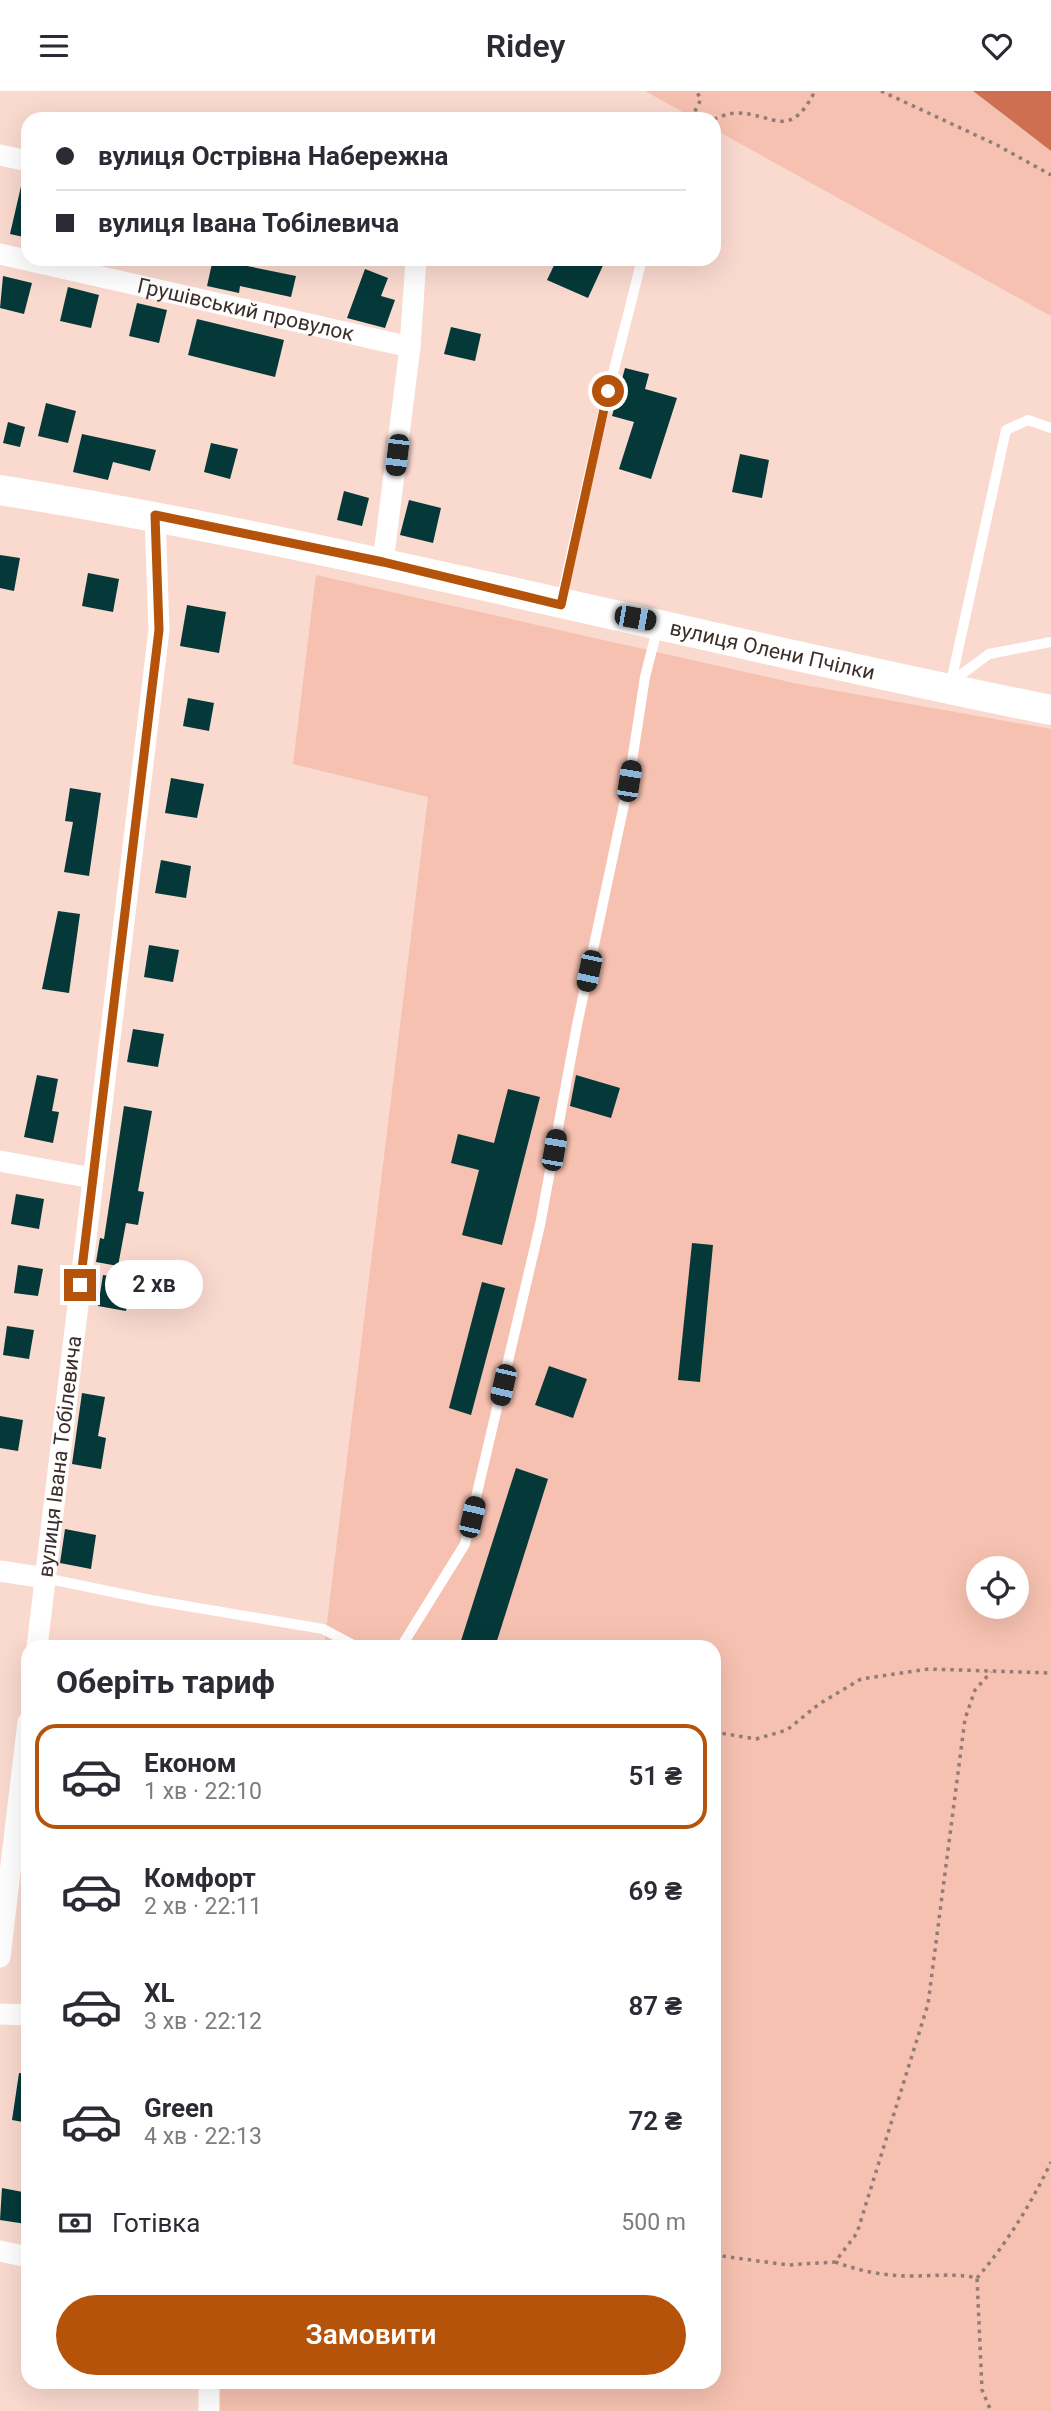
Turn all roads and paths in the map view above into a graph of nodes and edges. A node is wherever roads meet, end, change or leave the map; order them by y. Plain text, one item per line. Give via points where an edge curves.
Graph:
1 (696, 91) edge
2 (815, 91) edge
3 (881, 91) edge
4 (694, 112) edge
5 (721, 117) edge
6 (0, 155) edge
7 (21, 160) edge
8 (1051, 175) edge
9 (0, 254) edge
10 (21, 259) edge
11 (52, 266) edge
12 (416, 266) edge
13 (640, 266) edge
14 (410, 347) junction
15 (1051, 428) edge
16 (0, 490) edge
17 (155, 515) junction
18 (383, 562) junction
19 (561, 605) junction
20 (659, 623) junction
21 (1051, 642) edge
22 (950, 686) junction
23 (1051, 710) edge
24 (0, 1161) edge
25 (92, 1178) junction
26 (0, 1571) edge
27 (45, 1578) junction
28 (38, 1640) edge
29 (344, 1640) edge
30 (405, 1640) edge
31 (991, 1672) junction
32 (1051, 1673) edge
33 (721, 1733) edge
34 (21, 1781) edge
35 (0, 1957) edge
36 (0, 2014) edge
37 (21, 2015) edge
38 (1051, 2162) edge
39 (0, 2251) edge
40 (21, 2256) edge
41 (721, 2257) edge
42 (835, 2262) junction
43 (977, 2278) junction
44 (208, 2389) edge
45 (209, 2411) edge
46 (991, 2411) edge

1 - 4 path via 701,99
2 - 5 path via 804,111 778,124 735,113
3 - 8 path
6 - 7 street
9 - 10 street, Грушівський провулок
11 - 14 street, Грушівський провулок
12 - 14 street
13 - 19 lane
14 - 18 street
15 - 22 lane via 1028,420 1006,429
16 - 17 street, вулиця Олени Пчілки
17 - 18 street, вулиця Олени Пчілки
17 - 25 street, вулиця Івана Тобілевича via 159,630
18 - 19 street, вулиця Олени Пчілки
19 - 20 street, вулиця Олени Пчілки
20 - 22 street, вулиця Олени Пчілки
20 - 30 lane via 540,1225 466,1544
21 - 22 lane via 989,654
22 - 23 street, вулиця Олени Пчілки
24 - 25 street
25 - 27 street, вулиця Івана Тобілевича
26 - 27 street
27 - 28 street, вулиця Івана Тобілевича
27 - 29 lane via 323,1629
31 - 32 path
31 - 33 path via 929,1669 861,1679 787,1730 756,1739
31 - 42 path via 975,1689 965,1719 928,2004 857,2233
34 - 35 street
36 - 37 street
38 - 43 path via 1033,2199
39 - 40 street
41 - 42 path via 788,2265
42 - 43 path via 864,2273 913,2276 953,2272
43 - 46 path via 982,2390
44 - 45 street

